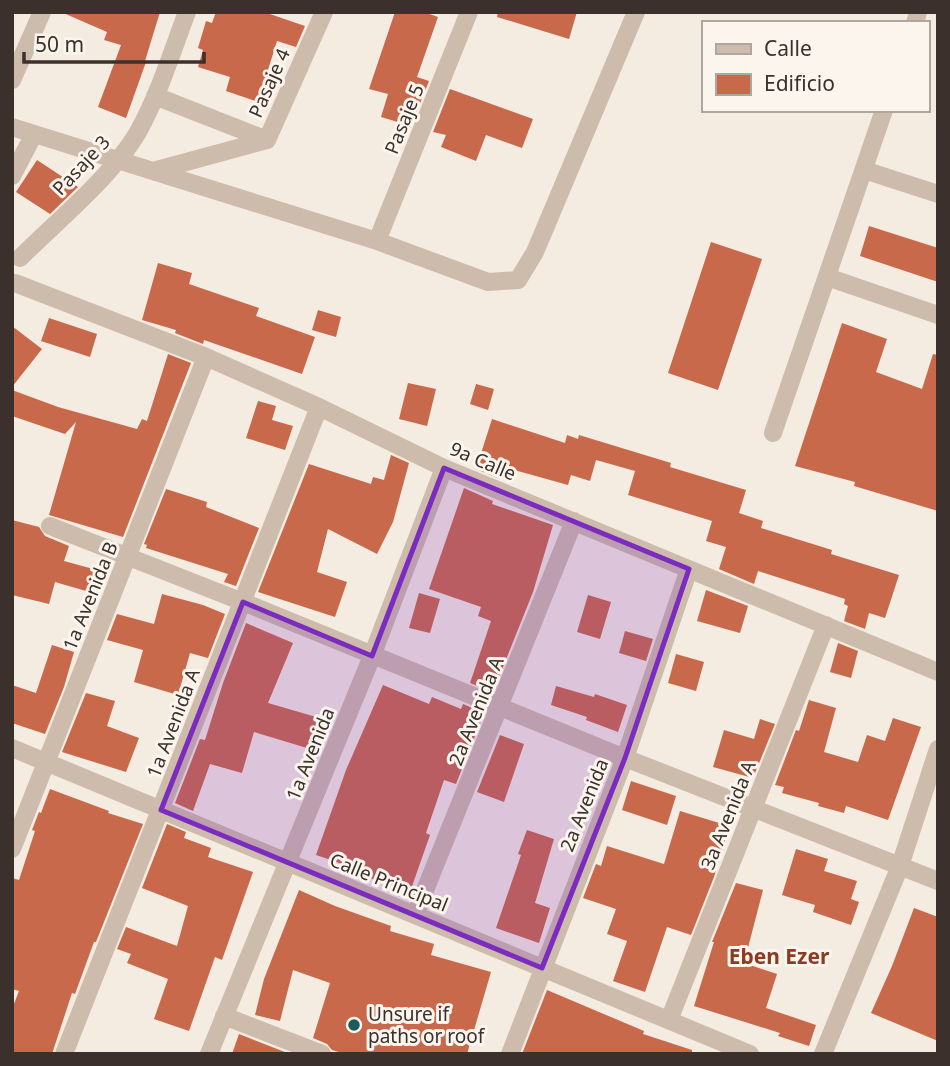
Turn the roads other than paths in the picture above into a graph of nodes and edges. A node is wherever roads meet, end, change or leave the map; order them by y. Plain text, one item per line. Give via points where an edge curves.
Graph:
1 (42, 12) edge
2 (187, 12) edge
3 (324, 12) edge
4 (469, 12) edge
5 (636, 12) edge
6 (12, 80) edge
7 (155, 96) junction
8 (883, 112) edge
9 (12, 127) edge
10 (33, 136) junction
11 (267, 140) junction
12 (117, 161) junction
13 (864, 170) junction
14 (153, 171) junction
15 (12, 176) edge
16 (938, 194) edge
17 (377, 240) junction
18 (16, 270) edge
19 (827, 277) junction
20 (938, 315) edge
21 (206, 357) junction
22 (319, 407) junction
23 (773, 433) dead end
24 (444, 468) junction
25 (574, 522) junction
26 (50, 526) dead end
27 (128, 556) junction
28 (689, 569) junction
29 (243, 602) junction
30 (825, 625) junction
31 (372, 656) junction
32 (938, 671) edge
33 (501, 706) junction
34 (12, 748) edge
35 (938, 749) edge
36 (625, 758) junction
37 (46, 762) junction
38 (753, 808) junction
39 (161, 810) junction
40 (12, 849) edge
41 (288, 863) junction
42 (900, 866) junction
43 (938, 881) edge
44 (415, 915) junction
45 (542, 968) junction
46 (224, 1016) junction
47 (669, 1020) junction
48 (64, 1054) edge
49 (209, 1054) edge
50 (322, 1054) edge
51 (510, 1054) edge
52 (750, 1054) edge
53 (823, 1054) edge

1 - 6 street
2 - 7 street, Pasaje 3
3 - 11 street, Pasaje 4
4 - 17 street, Pasaje 5
5 - 17 street via 535,252 518,280 488,282
7 - 11 street
7 - 12 street, Pasaje 3
8 - 13 street
9 - 10 street
10 - 12 street
10 - 15 street
11 - 14 street, Pasaje 4
12 - 14 street
12 - 18 street, Pasaje 3
13 - 16 street
13 - 19 street
14 - 17 street
18 - 21 street, 9a Calle
19 - 20 street
19 - 23 street
21 - 22 street, 9a Calle
21 - 27 street, 1a Avenida B
22 - 24 street, 9a Calle
22 - 29 street, 1a Avenida A
24 - 25 street, 9a Calle
24 - 31 street, 1a Avenida
25 - 28 street, 9a Calle
25 - 33 street, 2a Avenida A
26 - 27 street
27 - 29 street
27 - 37 street, 1a Avenida B
28 - 30 street, 9a Calle
28 - 36 street, 2a Avenida
29 - 31 street
29 - 39 street, 1a Avenida A
30 - 32 street, 9a Calle
30 - 38 street, 3a Avenida A
31 - 33 street
31 - 41 street, 1a Avenida
33 - 36 street
33 - 44 street, 2a Avenida A
34 - 37 street, Calle Principal
35 - 42 street
36 - 38 street
36 - 45 street, 2a Avenida
37 - 39 street, Calle Principal
37 - 40 street, 1a Avenida B
38 - 42 street
38 - 47 street, 3a Avenida A
39 - 41 street, Calle Principal
39 - 48 street, 1a Avenida A
41 - 44 street, Calle Principal
41 - 46 street, 1a Avenida
42 - 43 street
42 - 53 street
44 - 45 street, Calle Principal
45 - 47 street, Calle Principal
45 - 51 street, 2a Avenida
46 - 49 street, 1a Avenida
46 - 50 street
47 - 52 street, Calle Principal

